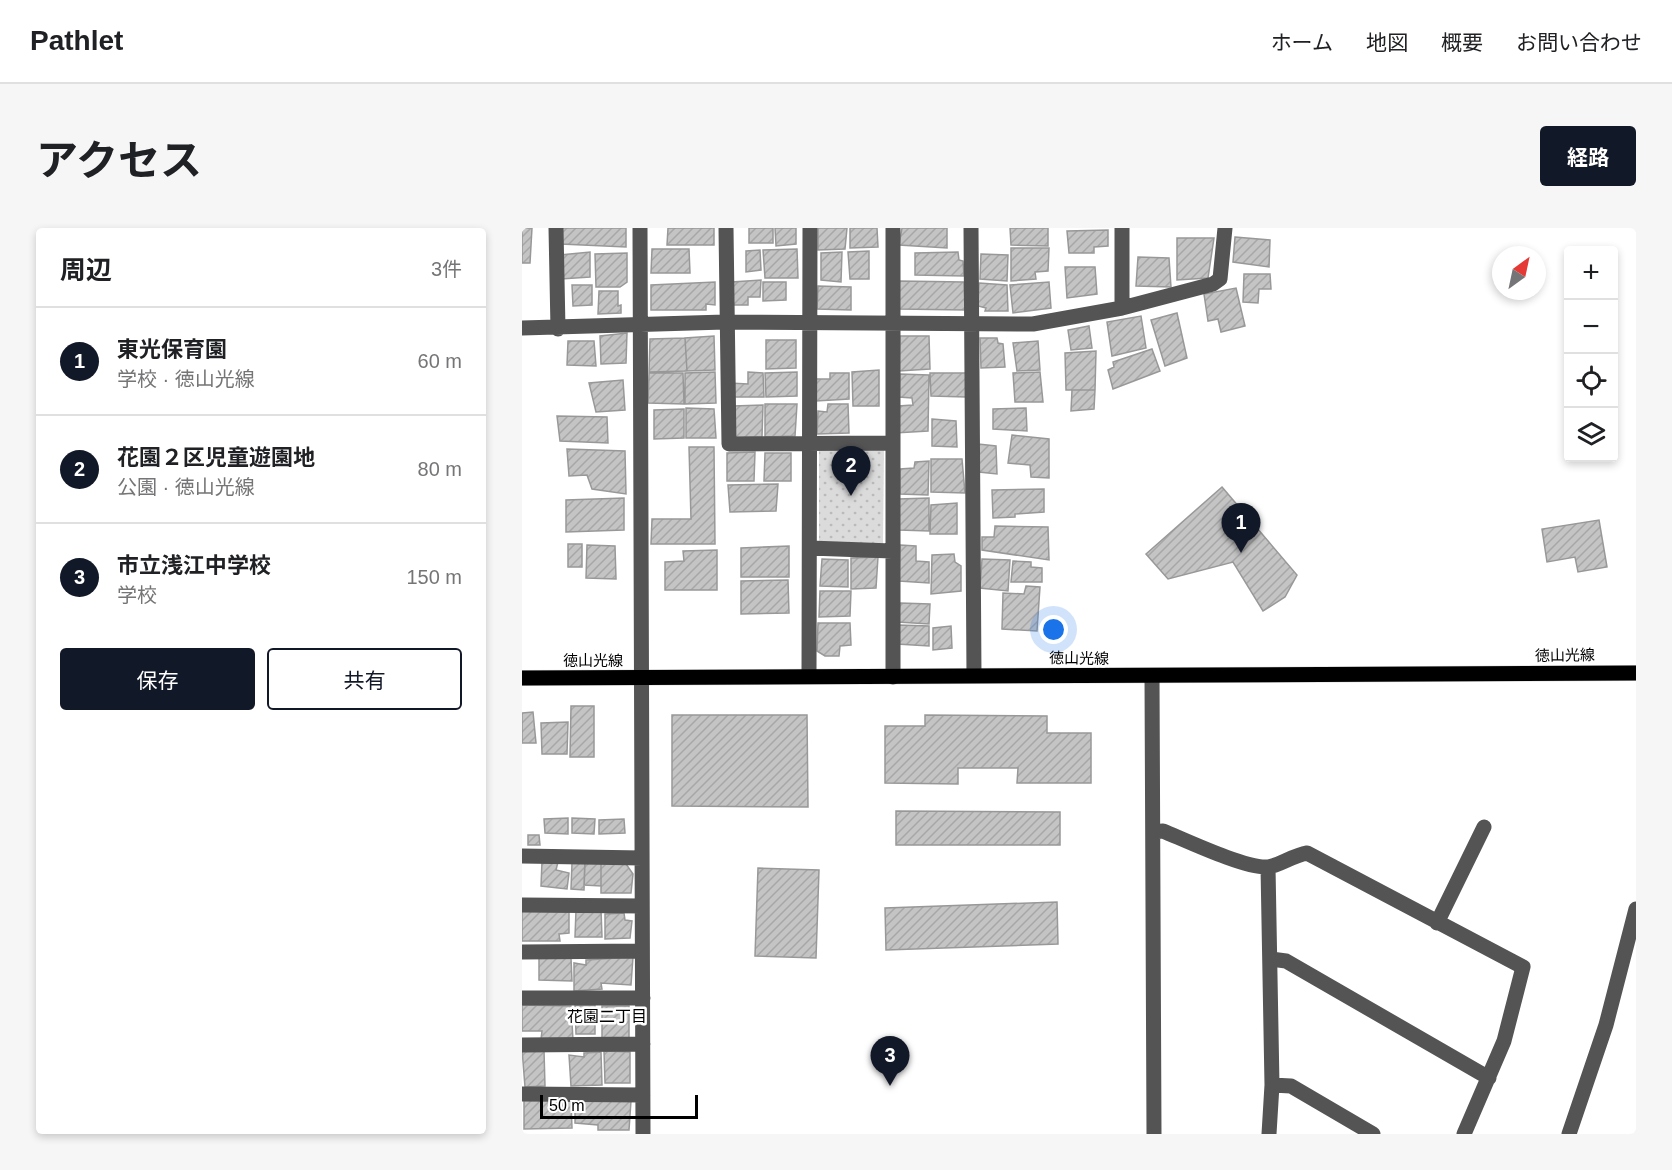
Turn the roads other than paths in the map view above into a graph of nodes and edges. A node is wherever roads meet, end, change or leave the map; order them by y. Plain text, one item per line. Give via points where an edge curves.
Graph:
1 (556, 228) edge
2 (640, 228) edge
3 (726, 228) edge
4 (810, 228) edge
5 (893, 228) edge
6 (971, 228) edge
7 (1122, 228) edge
8 (1225, 228) edge
9 (1122, 309) junction
10 (725, 322) junction
11 (811, 322) junction
12 (894, 322) junction
13 (973, 322) junction
14 (639, 324) junction
15 (522, 328) edge
16 (558, 329) junction
17 (810, 441) junction
18 (892, 443) junction
19 (810, 548) junction
20 (892, 550) junction
21 (1636, 673) edge
22 (974, 675) junction
23 (809, 676) junction
24 (643, 677) junction
25 (893, 677) junction
26 (1152, 677) junction
27 (522, 678) edge
28 (1484, 827) dead end
29 (1153, 832) junction
30 (522, 856) edge
31 (642, 858) junction
32 (1268, 867) junction
33 (522, 905) edge
34 (642, 906) junction
35 (1636, 909) edge
36 (1437, 923) junction
37 (642, 951) junction
38 (522, 952) edge
39 (1271, 959) junction
40 (522, 998) edge
41 (643, 998) junction
42 (643, 1044) junction
43 (522, 1045) edge
44 (1489, 1078) junction
45 (1272, 1085) junction
46 (522, 1094) edge
47 (643, 1095) junction
48 (643, 1134) edge
49 (1154, 1134) edge
50 (1269, 1134) edge
51 (1373, 1134) edge
52 (1464, 1134) edge
53 (1569, 1134) edge

1 - 16 street
2 - 14 street
3 - 10 street
4 - 11 street
5 - 12 street
6 - 13 street
7 - 9 street
8 - 9 street via 1220,279 1213,285
9 - 13 street via 1033,324
10 - 11 street
10 - 14 street
10 - 17 street via 729,444
11 - 12 street
11 - 17 street
12 - 13 street
12 - 18 street
13 - 22 street
14 - 16 street
14 - 24 street
15 - 16 street
17 - 18 street
17 - 19 street
18 - 20 street
19 - 20 street
19 - 23 street
20 - 25 street
21 - 26 main road, 徳山光線
22 - 25 main road, 徳山光線
22 - 26 main road, 徳山光線
23 - 24 main road, 徳山光線
23 - 25 main road, 徳山光線
24 - 27 main road, 徳山光線
24 - 31 street
26 - 29 street
28 - 36 street
29 - 32 street via 1163,831 1228,857
29 - 49 street
30 - 31 street
31 - 34 street
32 - 36 street via 1307,853
32 - 39 street
33 - 34 street
34 - 37 street
35 - 53 street via 1606,1025
36 - 44 street via 1523,968 1504,1041
37 - 38 street
37 - 41 street
39 - 44 street via 1286,961
39 - 45 street
40 - 41 street
41 - 42 street
42 - 43 street
42 - 47 street
44 - 52 street
45 - 50 street
45 - 51 street via 1291,1086
46 - 47 street
47 - 48 street

